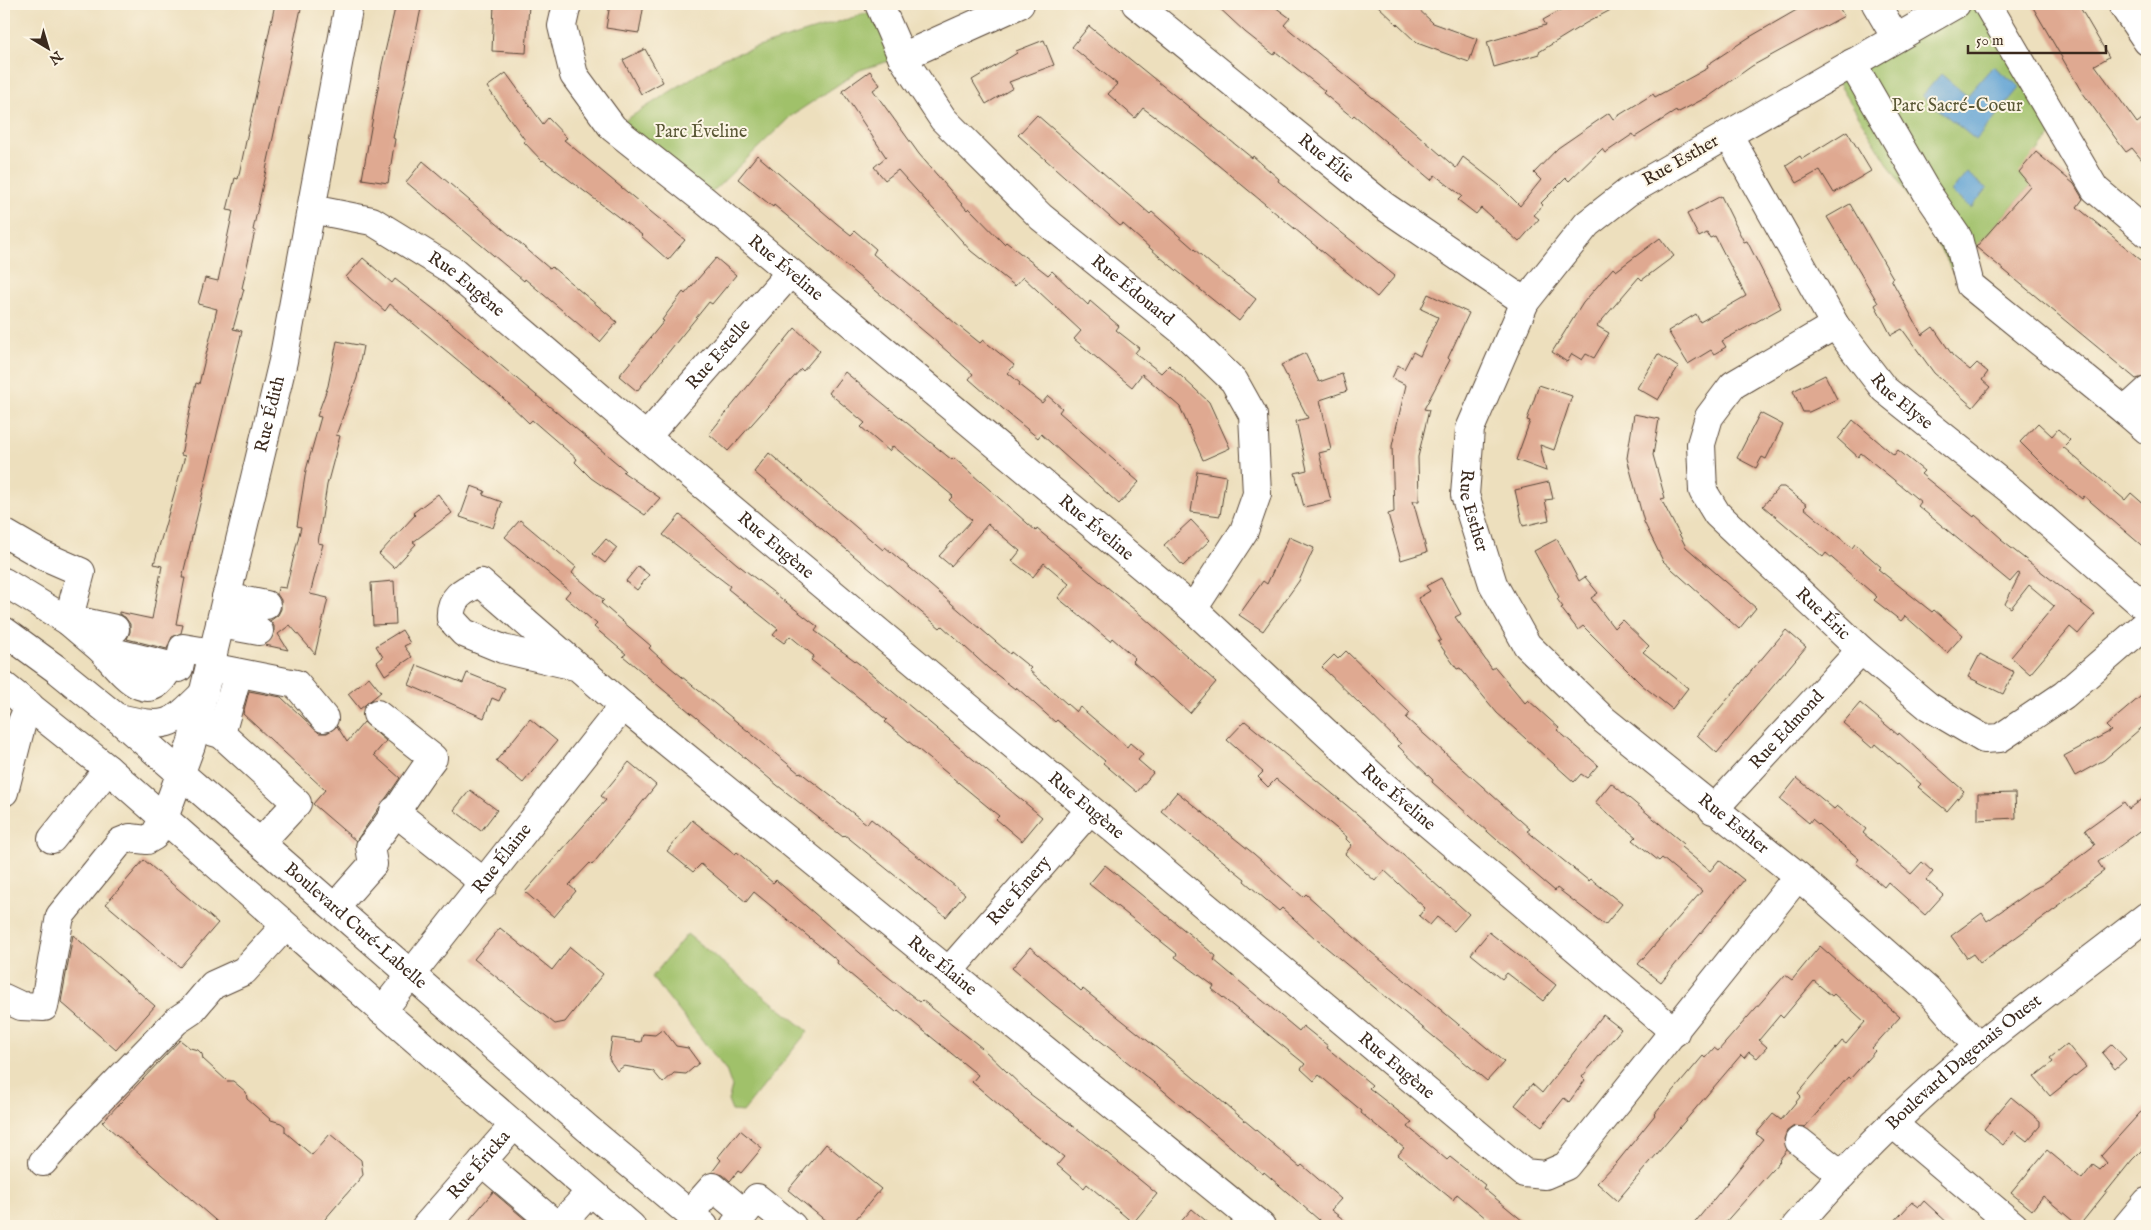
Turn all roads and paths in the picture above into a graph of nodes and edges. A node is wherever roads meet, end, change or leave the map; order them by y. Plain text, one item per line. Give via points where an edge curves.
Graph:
1 (349, 4) edge
2 (567, 4) edge
3 (879, 4) edge
4 (1020, 4) edge
5 (1136, 4) edge
6 (1876, 4) edge
7 (1956, 4) edge
8 (1987, 4) edge
9 (2122, 4) edge
10 (1896, 38) junction
11 (2147, 41) edge
12 (902, 57) junction
13 (1852, 63) junction
14 (1728, 134) junction
15 (311, 208) junction
16 (2147, 233) edge
17 (790, 273) junction
18 (1525, 302) junction
19 (1835, 325) junction
20 (2147, 390) edge
21 (2125, 411) junction
22 (2147, 430) edge
23 (646, 437) junction
24 (4, 533) edge
25 (4, 582) edge
26 (1193, 608) junction
27 (2147, 609) edge
28 (68, 621) junction
29 (2147, 623) edge
30 (4, 631) edge
31 (1861, 650) junction
32 (575, 666) dead end
33 (209, 671) junction
34 (238, 673) junction
35 (4, 686) edge
36 (29, 706) junction
37 (623, 706) junction
38 (376, 714) dead end
39 (117, 718) junction
40 (324, 718) dead end
41 (208, 731) junction
42 (108, 769) junction
43 (181, 773) junction
44 (4, 792) edge
45 (1090, 810) junction
46 (1713, 810) junction
47 (394, 811) junction
48 (164, 818) junction
49 (52, 839) dead end
50 (261, 842) junction
51 (1798, 876) junction
52 (483, 886) junction
53 (335, 907) junction
54 (2147, 916) edge
55 (285, 926) junction
56 (948, 972) junction
57 (412, 975) junction
58 (4, 998) edge
59 (382, 1011) junction
60 (1675, 1032) junction
61 (1978, 1047) junction
62 (1892, 1123) junction
63 (514, 1125) junction
64 (1799, 1141) dead end
65 (43, 1162) dead end
66 (482, 1162) junction
67 (1842, 1175) junction
68 (590, 1192) junction
69 (2147, 1202) edge
70 (696, 1220) edge
71 (739, 1220) edge
72 (426, 1226) edge
73 (558, 1226) edge
74 (631, 1226) edge
75 (792, 1226) edge
76 (1260, 1226) edge
77 (1796, 1226) edge
78 (2014, 1226) edge
79 (2127, 1226) edge

1 - 15 street, Rue Édith
2 - 17 street, Rue Éveline via 562,26 574,75 613,128
3 - 12 street, Rue Édouard
4 - 12 street
5 - 18 street, Rue Élie via 1384,206
6 - 10 street
7 - 10 street, Rue Esther
8 - 16 street via 2095,189
9 - 11 street
10 - 13 street, Rue Esther
12 - 26 street, Rue Édouard via 943,120 1041,217 1180,329 1234,381 1253,415 1258,494 1244,531
13 - 14 street, Rue Esther
13 - 21 street via 1926,191 1958,238 1970,285
14 - 18 street, Rue Esther via 1628,192 1587,224
14 - 19 street, Rue Elyse
15 - 23 street, Rue Eugène via 372,221 450,269
15 - 33 street, Rue Édith via 282,361 248,601 241,628
17 - 23 street, Rue Estelle
17 - 26 street, Rue Éveline
18 - 46 street, Rue Esther via 1470,429 1465,495 1493,584 1527,645 1604,720
19 - 27 street, Rue Elyse via 1884,388 2014,493
19 - 31 street, Rue Éric via 1733,385 1709,417 1701,444 1702,491 1717,514
20 - 21 street
21 - 22 street
23 - 45 street, Rue Eugène
24 - 28 street via 81,572
25 - 28 street
26 - 60 street, Rue Éveline via 1378,781
28 - 33 street via 108,639 131,680 145,688 161,682 170,666 178,668 183,648
29 - 31 street, Rue Éric via 2064,695 2000,738 1984,739 1928,706
30 - 39 street, Boulevard Curé-Labelle
31 - 46 street, Rue Edmond
32 - 37 street, Rue Élaine
33 - 34 street
33 - 39 street via 179,717 166,724 151,725
33 - 41 street, Rue Édith
34 - 40 street via 296,684
34 - 41 street
35 - 36 street
36 - 42 street
36 - 44 street
37 - 52 street, Rue Élaine
37 - 56 street, Rue Élaine
38 - 47 street via 433,758
39 - 43 street, Boulevard Curé-Labelle
41 - 43 street, Rue Édith
41 - 50 street via 297,803
42 - 48 street
42 - 49 street
43 - 48 street, Rue Édith
43 - 50 street, Boulevard Curé-Labelle
45 - 56 street, Rue Émery
45 - 60 street, Rue Eugène via 1524,1173 1545,1175 1566,1166
46 - 51 street, Rue Esther
47 - 52 street via 472,873
47 - 53 street via 391,822 370,847 373,864
48 - 55 street
48 - 58 street, Rue Édith via 148,840 130,838 120,842 60,916 44,1007 21,1006
50 - 53 street, Boulevard Curé-Labelle
51 - 60 street, Rue Eugène
51 - 61 street, Rue Esther via 1933,995
52 - 57 street, Rue Élaine
53 - 57 street, Boulevard Curé-Labelle
54 - 61 street, Boulevard Dagenais Ouest
55 - 59 street
55 - 65 street via 244,971 214,985 191,1011 176,1021
56 - 76 street, Rue Élaine
57 - 59 street, Rue Élaine
57 - 70 street, Boulevard Curé-Labelle
59 - 63 street
61 - 62 street, Boulevard Dagenais Ouest
62 - 67 street, Boulevard Dagenais Ouest
62 - 78 street
63 - 66 street, Rue Éricka
63 - 68 street
64 - 67 street
66 - 72 street, Rue Éricka
66 - 73 street
67 - 77 street, Boulevard Dagenais Ouest
68 - 73 street
68 - 74 street
69 - 79 street
70 - 71 street via 713,1186
71 - 75 street via 757,1198

